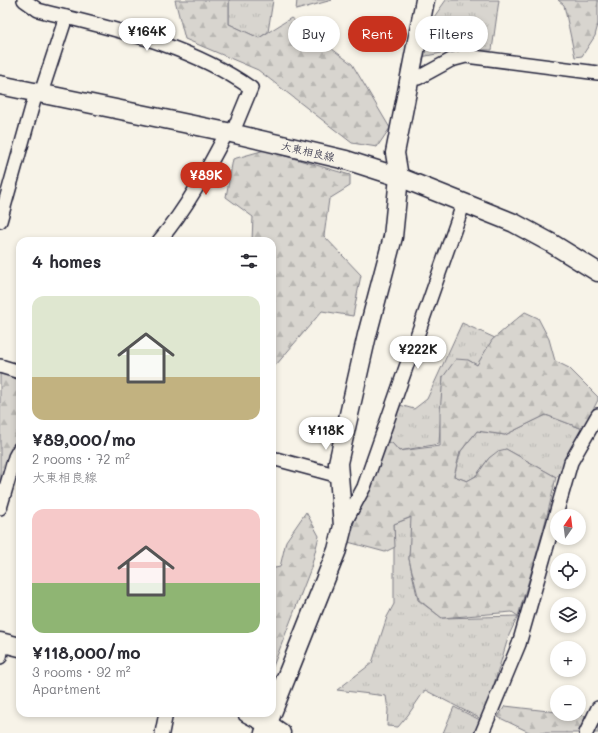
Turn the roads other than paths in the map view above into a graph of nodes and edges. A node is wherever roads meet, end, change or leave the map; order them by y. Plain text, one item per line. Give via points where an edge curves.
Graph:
1 (24, 0) edge
2 (424, 0) edge
3 (66, 17) junction
4 (598, 73) edge
5 (410, 77) junction
6 (0, 85) edge
7 (39, 93) junction
8 (230, 133) junction
9 (399, 177) junction
10 (464, 202) junction
11 (0, 221) edge
12 (162, 237) edge
13 (598, 272) edge
14 (0, 366) edge
15 (16, 371) edge
16 (598, 415) edge
17 (16, 455) edge
18 (276, 459) edge
19 (340, 476) junction
20 (0, 508) edge
21 (343, 526) junction
22 (598, 708) edge
23 (276, 716) edge
24 (165, 717) edge
25 (253, 717) edge
26 (276, 717) edge
27 (271, 730) edge
28 (162, 733) edge
29 (482, 733) edge
30 (586, 733) edge

1 - 3 street via 38,10
2 - 5 street
3 - 7 street
3 - 8 street via 142,37 190,54 251,88
4 - 5 street via 466,56 451,60 418,78
5 - 9 street via 395,153
6 - 7 street, 大東相良線
7 - 8 street, 大東相良線
7 - 11 street
8 - 9 street, 大東相良線 via 346,160
8 - 12 street
9 - 10 street, 大東相良線
9 - 19 street via 393,237 338,463
10 - 13 street, 大東相良線 via 514,223
10 - 21 street via 364,487
14 - 15 street
16 - 29 street via 571,462 519,644
17 - 20 street
18 - 19 street
19 - 21 street
21 - 23 street via 337,550
22 - 30 street
24 - 28 street
25 - 27 street
26 - 27 street

